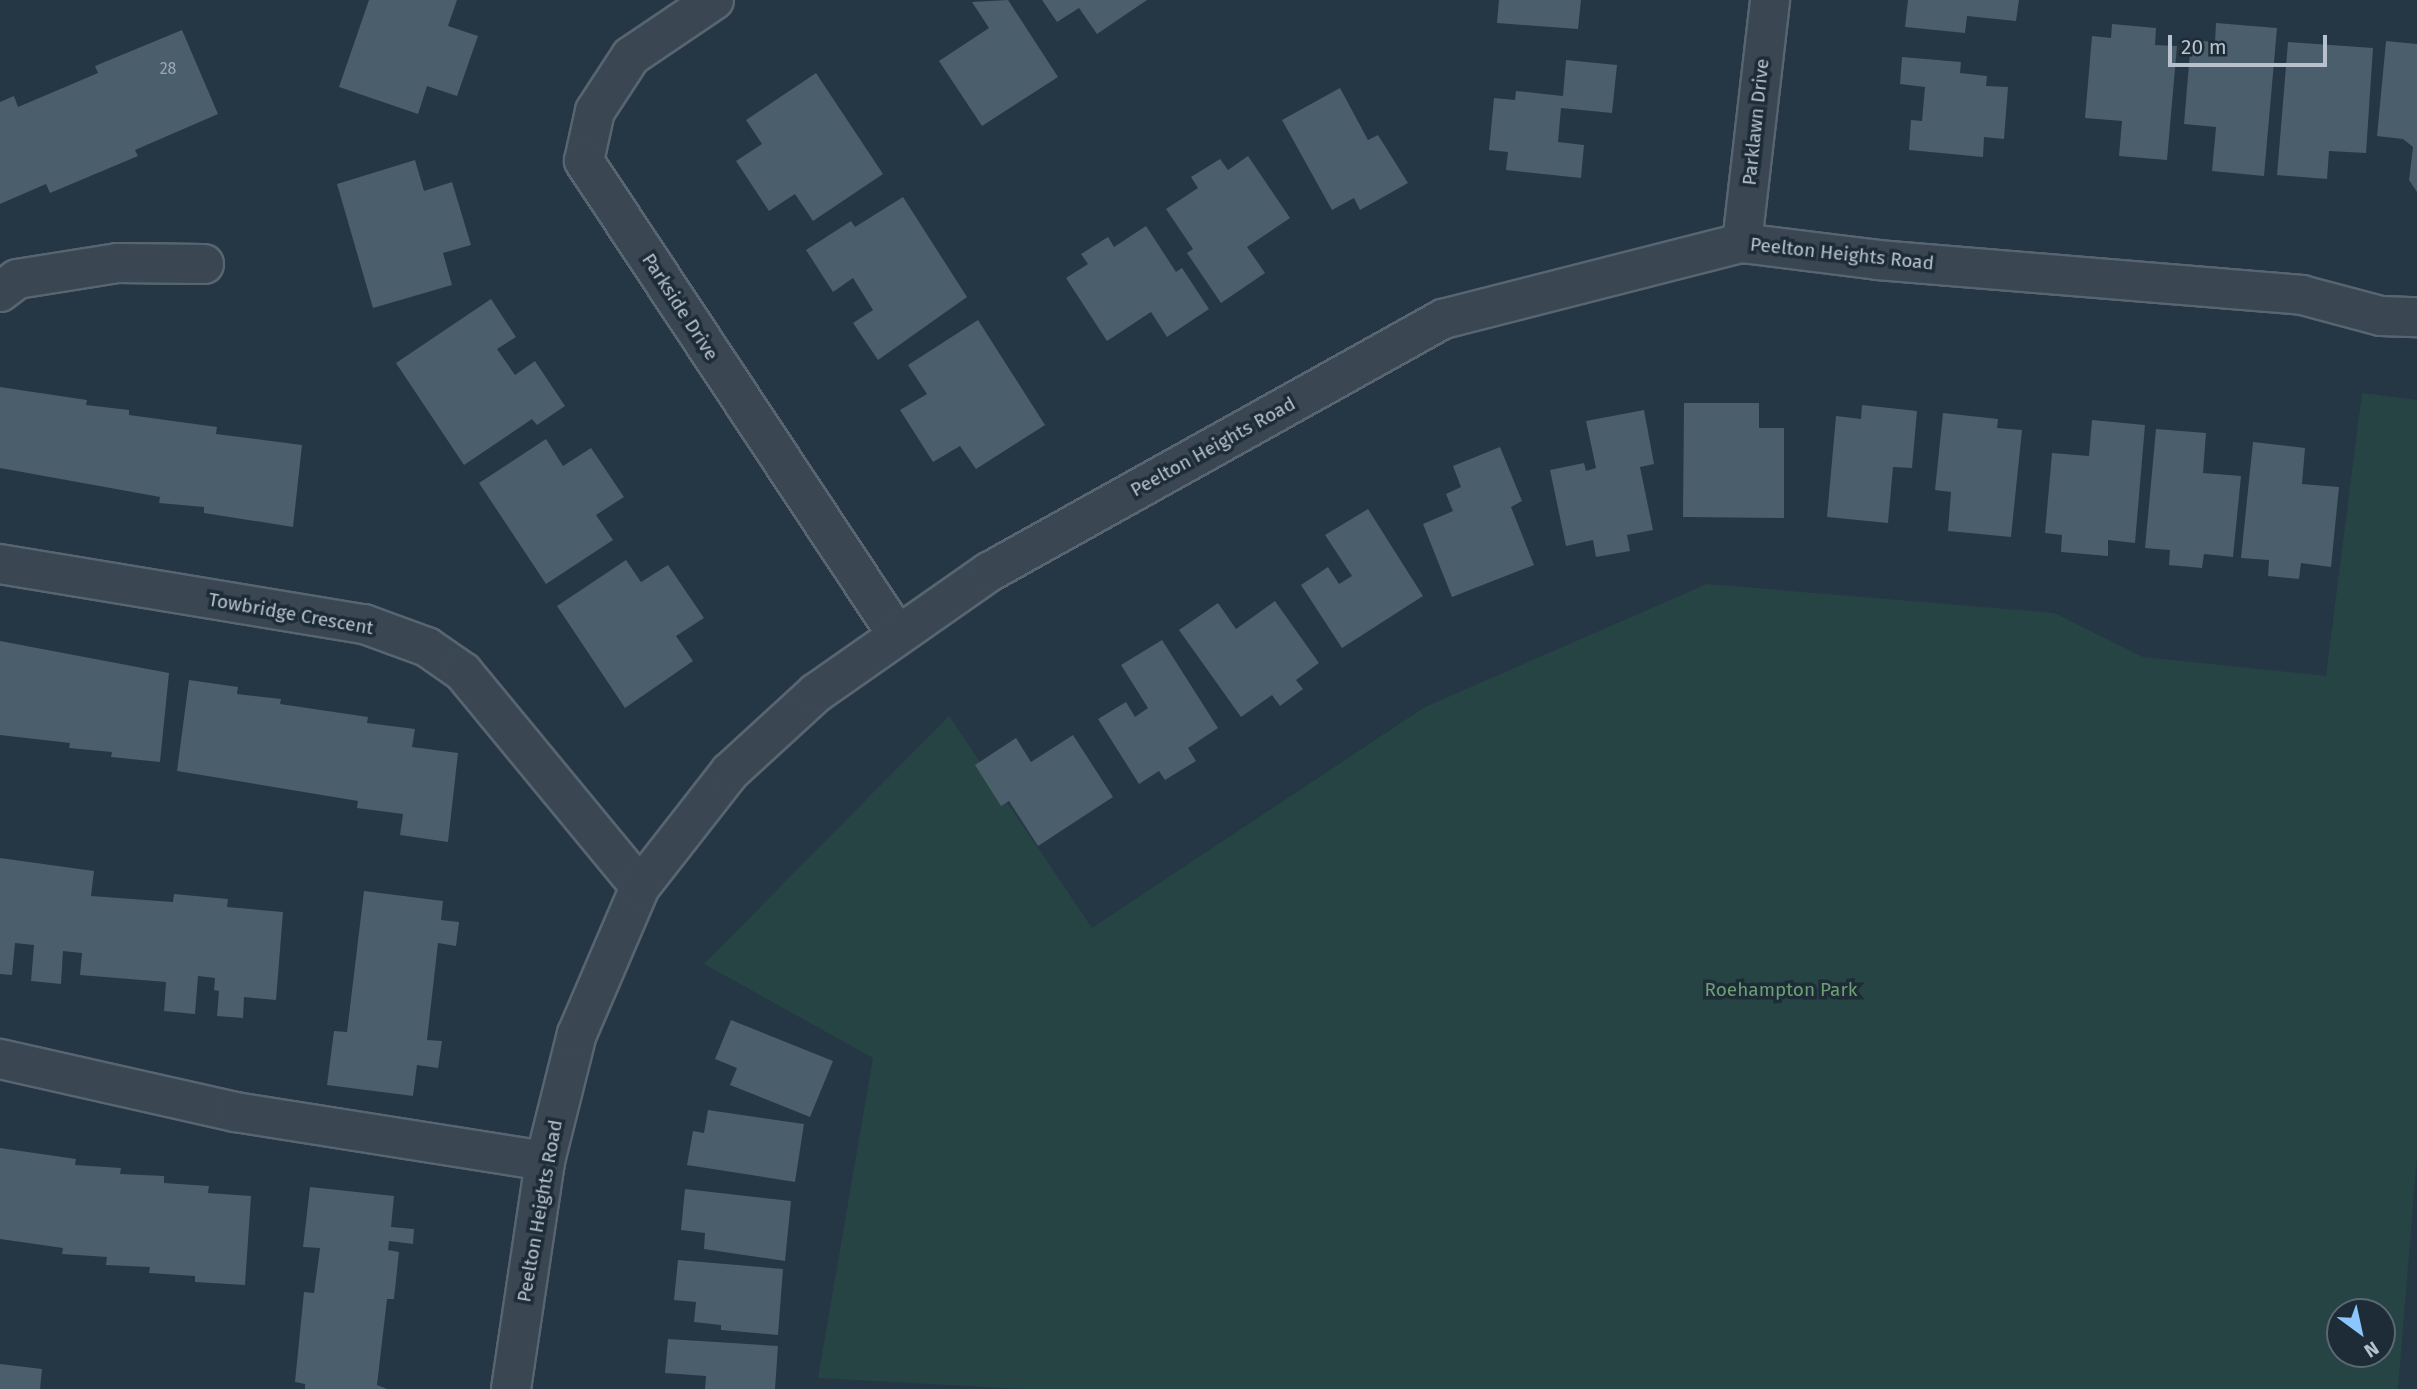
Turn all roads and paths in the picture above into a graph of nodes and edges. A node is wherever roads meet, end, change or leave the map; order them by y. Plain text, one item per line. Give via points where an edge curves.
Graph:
1 (714, 0) edge
2 (1770, 0) edge
3 (1742, 243) junction
4 (204, 264) dead end
5 (0, 292) edge
6 (2417, 317) edge
7 (0, 564) edge
8 (896, 633) junction
9 (640, 887) junction
10 (0, 1059) edge
11 (545, 1161) junction
12 (511, 1389) edge

1 - 8 street, Parkside Drive via 631,56 595,111 584,161
2 - 3 street, Parklawn Drive
3 - 6 street, Peelton Heights Road via 1878,260 2302,295 2381,316
3 - 8 street, Peelton Heights Road via 1443,319 989,572
4 - 5 street via 118,263 17,279
7 - 9 street, Towbridge Crescent via 364,624 427,647 463,672
8 - 9 street, Peelton Heights Road via 816,693 730,772
9 - 11 street, Peelton Heights Road via 576,1034
10 - 11 street via 235,1112
11 - 12 street, Peelton Heights Road

